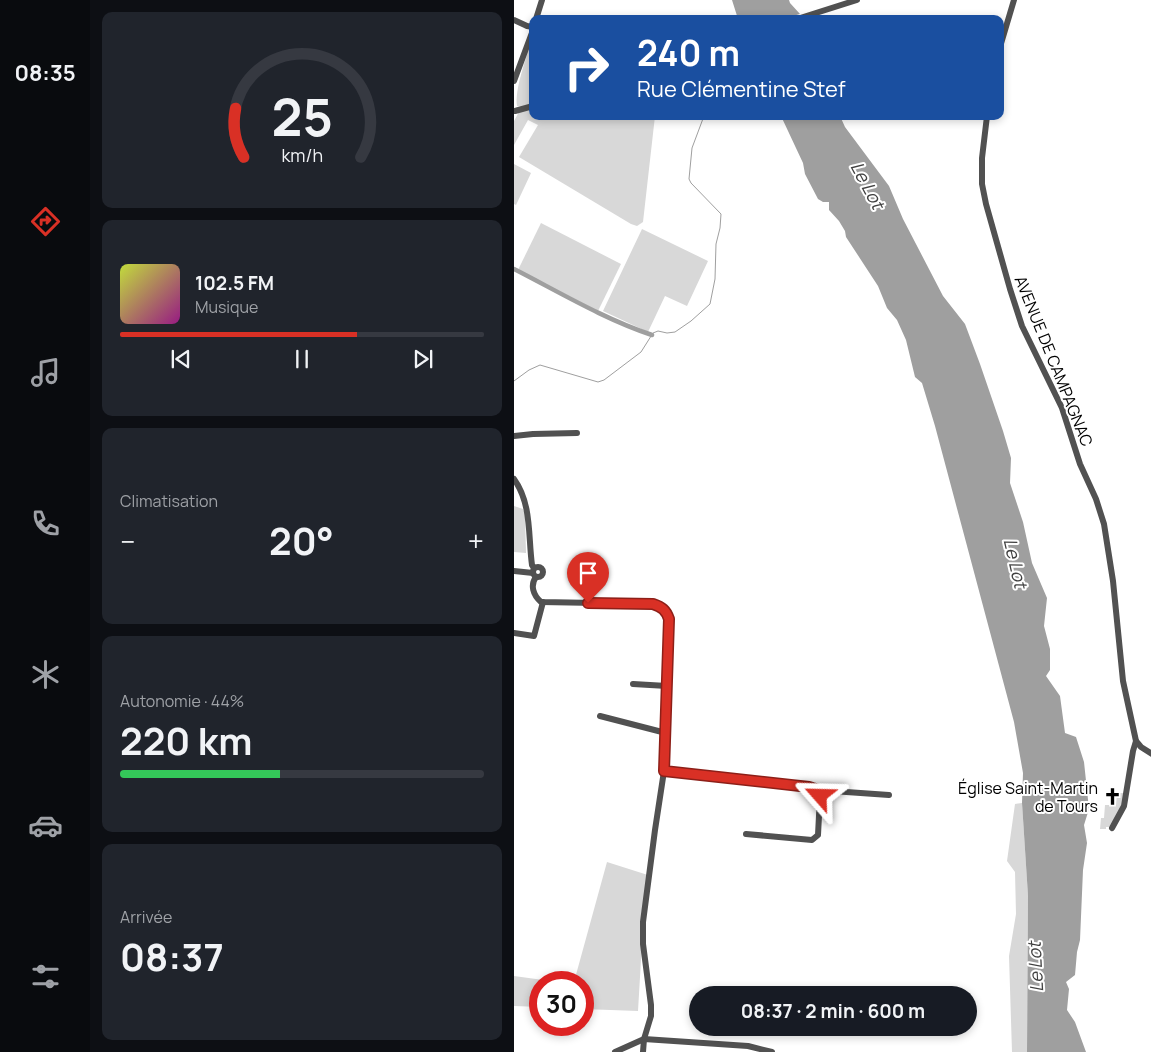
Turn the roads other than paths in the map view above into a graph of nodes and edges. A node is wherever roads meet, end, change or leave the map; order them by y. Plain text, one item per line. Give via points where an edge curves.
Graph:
1 (542, 0) edge
2 (857, 0) edge
3 (1014, 0) edge
4 (537, 15) edge
5 (808, 15) edge
6 (514, 20) edge
7 (529, 27) edge
8 (1004, 34) edge
9 (529, 39) edge
10 (514, 82) edge
11 (529, 107) edge
12 (514, 112) edge
13 (987, 120) edge
14 (576, 433) dead end
15 (514, 436) edge
16 (514, 479) edge
17 (514, 571) edge
18 (534, 573) junction
19 (543, 602) junction
20 (514, 633) edge
21 (633, 684) dead end
22 (668, 686) junction
23 (600, 716) dead end
24 (666, 733) junction
25 (1136, 741) junction
26 (1151, 754) edge
27 (664, 771) junction
28 (818, 790) junction
29 (889, 795) dead end
30 (1112, 828) dead end
31 (746, 834) dead end
32 (644, 1039) junction
33 (615, 1052) edge
34 (643, 1052) edge
35 (772, 1052) edge

1 - 4 street
2 - 5 street
3 - 8 street
6 - 7 street
9 - 10 street
11 - 12 street
13 - 25 street, AVENUE DE CAMPAGNAC via 982,158 986,204 1022,326 1062,408 1104,524 1123,681
14 - 15 street
16 - 18 street via 527,507
17 - 18 street
18 - 19 street via 533,591
19 - 20 street via 534,636
19 - 22 street via 659,606 669,619
21 - 22 street
22 - 24 street
23 - 24 street
24 - 27 street
25 - 26 street
25 - 30 street via 1124,806
27 - 28 street
27 - 32 street via 643,922 651,1005
28 - 29 street
28 - 31 street via 818,835 812,840
32 - 33 street
32 - 34 street
32 - 35 street via 748,1046

